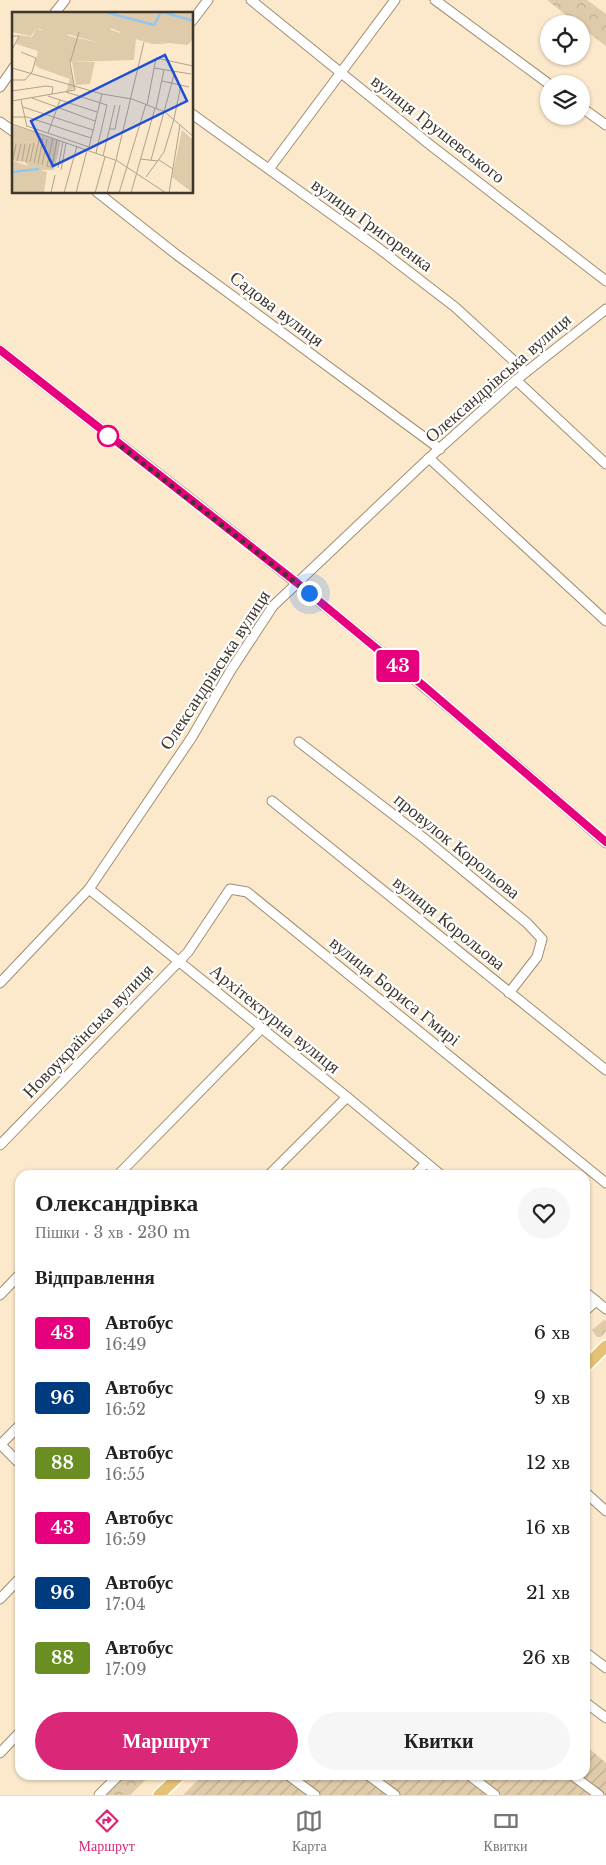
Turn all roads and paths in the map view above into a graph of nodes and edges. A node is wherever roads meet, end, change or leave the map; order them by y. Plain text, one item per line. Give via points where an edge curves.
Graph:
1 (65, 0) edge
2 (208, 0) edge
3 (251, 0) edge
4 (395, 0) edge
5 (435, 0) edge
6 (56, 12) edge
7 (194, 18) edge
8 (12, 70) edge
9 (342, 72) junction
10 (540, 77) edge
11 (0, 86) edge
12 (590, 114) edge
13 (194, 115) edge
14 (0, 122) edge
15 (606, 126) edge
16 (12, 131) edge
17 (269, 169) junction
18 (99, 194) edge
19 (606, 281) edge
20 (606, 309) edge
21 (0, 350) edge
22 (526, 372) junction
23 (516, 380) junction
24 (440, 449) junction
25 (429, 458) junction
26 (606, 464) edge
27 (296, 582) junction
28 (606, 621) edge
29 (299, 742) dead end
30 (272, 801) dead end
31 (606, 842) edge
32 (89, 889) junction
33 (178, 962) junction
34 (0, 983) edge
35 (509, 993) junction
36 (262, 1029) junction
37 (606, 1070) edge
38 (347, 1097) junction
39 (0, 1145) edge
40 (426, 1163) junction
41 (123, 1170) edge
42 (274, 1170) edge
43 (420, 1170) edge
44 (435, 1170) edge
45 (590, 1170) edge
46 (590, 1170) edge
47 (606, 1183) edge
48 (15, 1279) edge
49 (0, 1295) edge
50 (590, 1296) edge
51 (596, 1300) junction
52 (590, 1306) edge
53 (606, 1309) edge
54 (606, 1346) edge
55 (590, 1362) edge
56 (15, 1430) edge
57 (0, 1444) edge
58 (15, 1459) edge
59 (590, 1497) edge
60 (606, 1511) edge
61 (15, 1583) edge
62 (0, 1599) edge
63 (590, 1656) edge
64 (606, 1668) edge
65 (590, 1706) edge
66 (606, 1718) edge
67 (15, 1737) edge
68 (0, 1753) edge
69 (114, 1780) edge
70 (175, 1780) edge
71 (295, 1780) edge
72 (375, 1780) edge
73 (476, 1780) edge
74 (579, 1780) edge
75 (99, 1795) edge
76 (159, 1795) edge
77 (315, 1795) edge
78 (395, 1795) edge
79 (495, 1795) edge
80 (599, 1795) edge

1 - 6 street
2 - 7 street
3 - 9 street, вулиця Грушевського
4 - 9 street
5 - 10 street
8 - 11 street
9 - 17 street
9 - 19 street, вулиця Грушевського
12 - 15 street
13 - 17 street, вулиця Григоренка
14 - 16 street
17 - 22 street, вулиця Григоренка via 455,307
18 - 24 street, Садова вулиця
20 - 22 street, Олександрівська вулиця
21 - 27 street
22 - 23 street, Олександрівська вулиця
23 - 24 street, Олександрівська вулиця
23 - 26 street
24 - 25 street, Олександрівська вулиця
25 - 27 street, Олександрівська вулиця
25 - 28 street
27 - 31 street
27 - 32 street, Олександрівська вулиця via 273,606 192,737
29 - 35 street, провулок Корольова via 425,840 538,934 542,939 537,957
30 - 35 street, вулиця Корольова
32 - 33 street, Архітектурна вулиця
32 - 34 street, Олександрівська вулиця
33 - 36 street, Архітектурна вулиця
33 - 39 street, Новоукраїнська вулиця
33 - 46 street, вулиця Бориса Гмирі via 230,889 247,892
35 - 37 street, вулиця Корольова
36 - 38 street, Архітектурна вулиця
36 - 41 street
38 - 40 street, Архітектурна вулиця
38 - 42 street
40 - 43 street
40 - 44 street, Архітектурна вулиця
45 - 47 street, вулиця Бориса Гмирі
48 - 49 street
50 - 51 street
51 - 52 street
51 - 53 street
54 - 55 main road
56 - 57 street
57 - 58 street
59 - 60 street
61 - 62 street
63 - 64 street
65 - 66 street
67 - 68 street
69 - 75 street
70 - 76 main road
71 - 77 street
72 - 78 street
73 - 79 street
74 - 80 street

